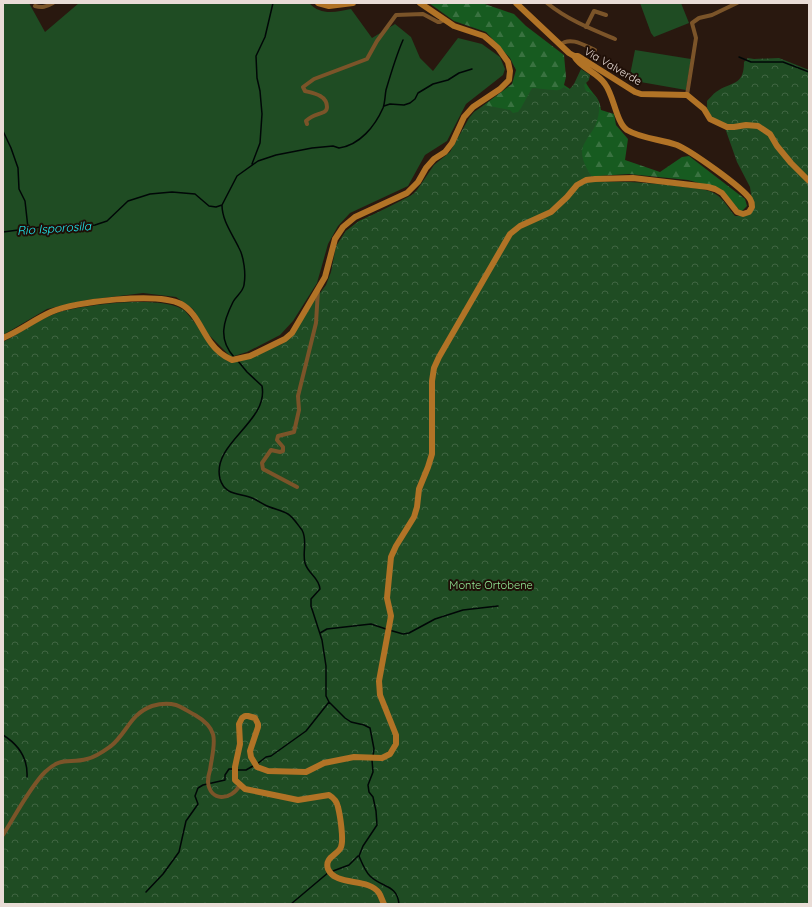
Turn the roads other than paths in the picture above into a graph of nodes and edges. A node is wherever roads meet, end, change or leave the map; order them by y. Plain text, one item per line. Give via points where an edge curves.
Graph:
1 (53, 3) edge
2 (318, 3) edge
3 (353, 3) edge
4 (420, 3) edge
5 (516, 3) edge
6 (547, 3) edge
7 (737, 3) edge
8 (35, 6) dead end
9 (606, 15) dead end
10 (444, 20) junction
11 (586, 28) junction
12 (615, 39) dead end
13 (560, 45) junction
14 (595, 50) dead end
15 (574, 56) junction
16 (687, 96) junction
17 (307, 124) dead end
18 (809, 181) edge
19 (318, 290) junction
20 (3, 338) edge
21 (297, 487) dead end
22 (240, 785) junction
23 (3, 835) edge
24 (384, 904) edge

1 - 8 street via 41,8
2 - 3 street via 329,6
4 - 10 street
5 - 13 street
6 - 11 street via 560,14
7 - 16 street via 699,18 692,24 696,38
9 - 11 street via 594,11
10 - 17 street via 438,22 423,14 396,15 367,60 314,79 303,86 305,91 322,96 327,106 324,112 310,117 306,121
10 - 19 street via 484,36 494,45 508,62 509,80 464,117 452,143 445,152 434,159 407,193 354,218 343,227 334,240 325,277
11 - 12 street
13 - 14 street via 564,41 574,41
13 - 15 street
15 - 16 street, Via Valverde via 578,56 635,92
15 - 22 street via 576,61 599,76 605,84 624,127 640,135 682,147 746,194 752,202 751,210 743,214 738,212 719,191 701,186 633,178 595,179 577,185 551,212 520,226 510,234 434,368 432,454 419,489 414,517 391,557 387,598 391,616 379,681 380,695 396,735 396,744 390,754 382,758 354,757 324,763 306,772 268,772 256,765 251,757 250,751 258,724 255,718 248,716 242,718 239,724 240,744 234,770 235,780
16 - 18 street via 704,109 710,119 727,127 758,126 770,134 791,163
19 - 20 street via 292,333 285,339 250,356 232,360 210,342 191,312 182,304 167,299 116,299 60,309
19 - 21 street via 316,322 298,396 299,410 294,432 278,436 277,440 283,451 271,450 262,463 263,470
22 - 23 street via 233,794 225,797 215,795 208,781 214,740 210,726 178,706 156,705 142,710 112,745 94,757 86,760 66,760 50,767 28,795
22 - 24 street via 245,789 298,800 329,795 338,807 342,843 340,849 328,861 328,868 332,875 339,879 370,886 379,892

